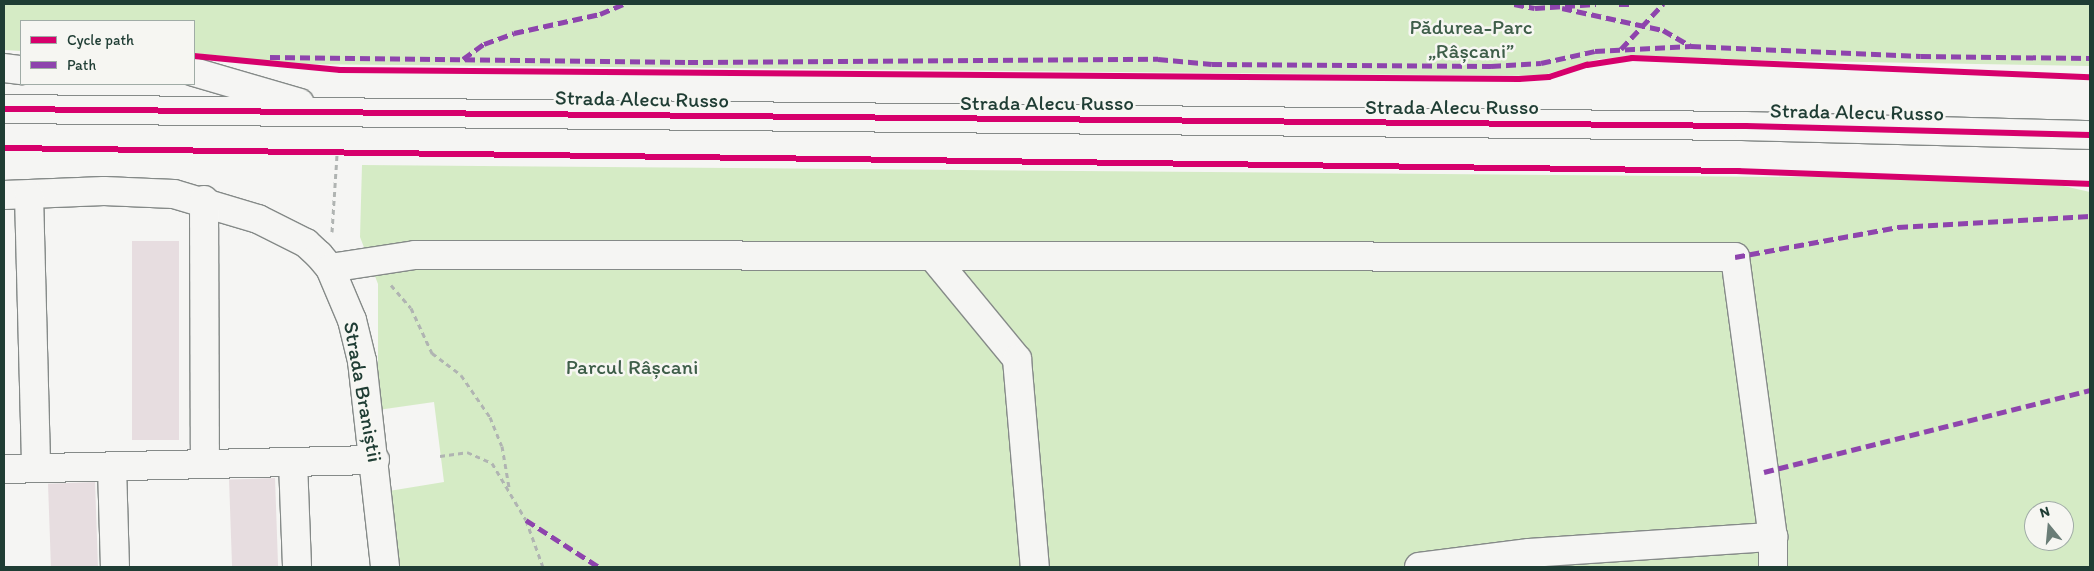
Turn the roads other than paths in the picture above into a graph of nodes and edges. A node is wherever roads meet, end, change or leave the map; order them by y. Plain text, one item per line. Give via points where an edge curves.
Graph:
1 (4, 68) edge
2 (20, 70) edge
3 (195, 72) edge
4 (6, 111) edge
5 (325, 112) junction
6 (2090, 135) edge
7 (16, 195) edge
8 (204, 200) junction
9 (933, 256) junction
10 (330, 268) junction
11 (375, 460) junction
12 (293, 462) junction
13 (205, 464) junction
14 (112, 467) junction
15 (36, 468) junction
16 (4, 469) edge
17 (1774, 537) junction
18 (115, 567) edge
19 (297, 567) edge
20 (385, 567) edge
21 (1035, 567) edge
22 (1419, 567) edge
23 (1773, 567) edge

1 - 2 main road
3 - 5 main road
4 - 5 main road, Strada Alecu Russo
5 - 6 main road, Strada Alecu Russo via 1746,126
7 - 8 main road, Strada Braniștii via 142,191
7 - 15 main road
8 - 10 main road, Strada Braniștii via 282,229 306,243
8 - 13 main road
9 - 10 main road via 415,255
9 - 17 main road via 1735,257
9 - 21 main road via 1018,359
10 - 11 main road, Strada Braniștii via 352,320 360,353
11 - 12 main road
11 - 20 main road, Strada Braniștii
12 - 13 main road
12 - 19 main road
13 - 14 main road
14 - 15 main road
14 - 18 main road
15 - 16 main road
17 - 22 main road via 1529,553
17 - 23 main road

